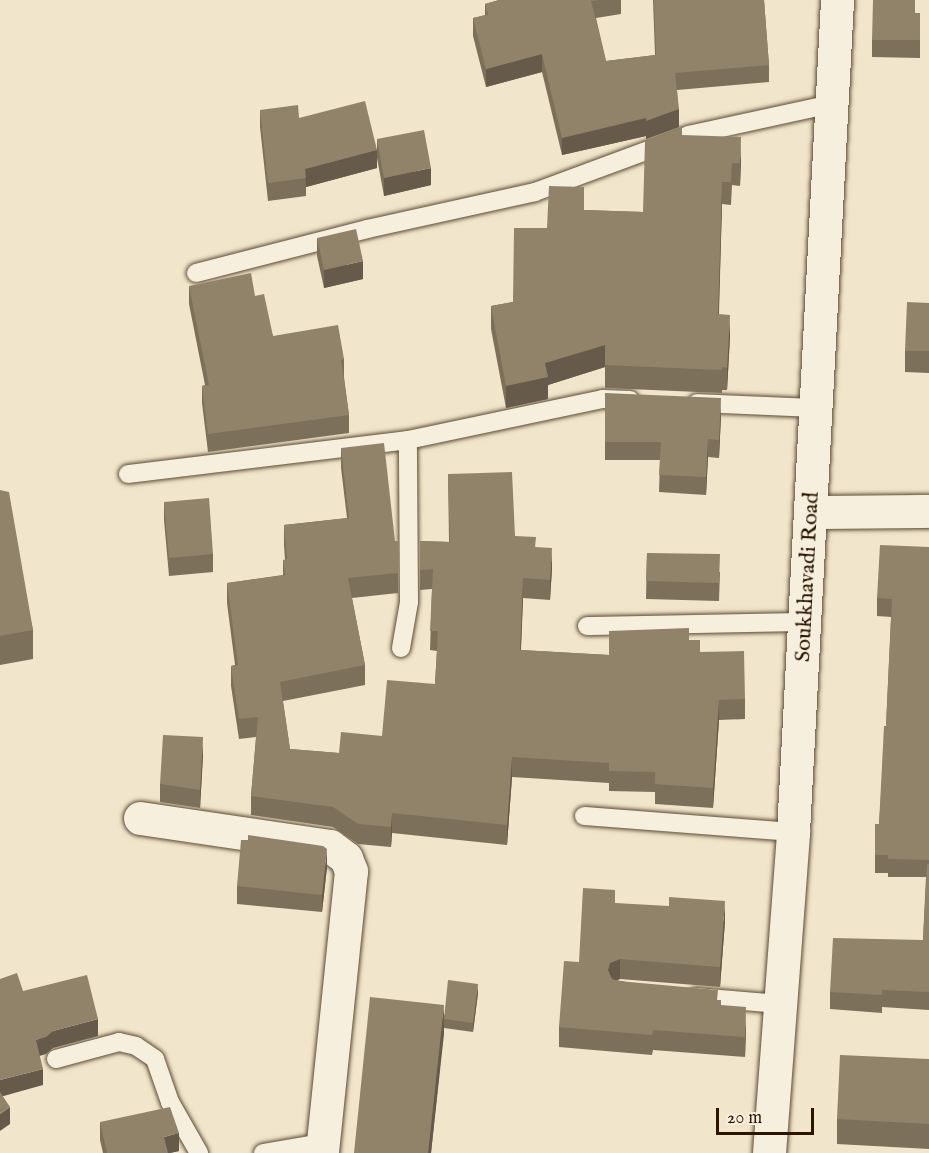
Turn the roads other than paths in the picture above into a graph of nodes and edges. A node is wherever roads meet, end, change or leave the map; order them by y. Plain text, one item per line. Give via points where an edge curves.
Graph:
1 (837, 0) edge
2 (831, 104) junction
3 (196, 273) dead end
4 (650, 401) edge
5 (674, 402) edge
6 (817, 408) junction
7 (408, 440) junction
8 (128, 474) dead end
9 (929, 511) edge
10 (812, 512) junction
11 (805, 622) junction
12 (587, 626) dead end
13 (401, 648) dead end
14 (584, 816) dead end
15 (140, 819) dead end
16 (793, 831) junction
17 (677, 995) edge
18 (780, 1004) junction
19 (56, 1059) dead end
20 (322, 1148) edge
21 (199, 1153) edge
22 (263, 1153) edge
23 (769, 1153) edge

1 - 2 street, Soukkhavadi Road
2 - 3 lane via 689,135 535,192 367,229
2 - 6 street, Soukkhavadi Road
4 - 7 lane via 603,399
5 - 6 lane
6 - 10 street, Soukkhavadi Road
7 - 8 lane
7 - 13 lane via 409,602
9 - 10 street
10 - 11 street, Soukkhavadi Road
11 - 12 lane
11 - 16 street, Soukkhavadi Road
14 - 16 lane
15 - 20 street via 330,846 346,858 351,871
16 - 18 street, Soukkhavadi Road
17 - 18 lane
18 - 23 street, Soukkhavadi Road
19 - 21 lane via 119,1042 136,1046 155,1059 170,1102
20 - 22 lane

